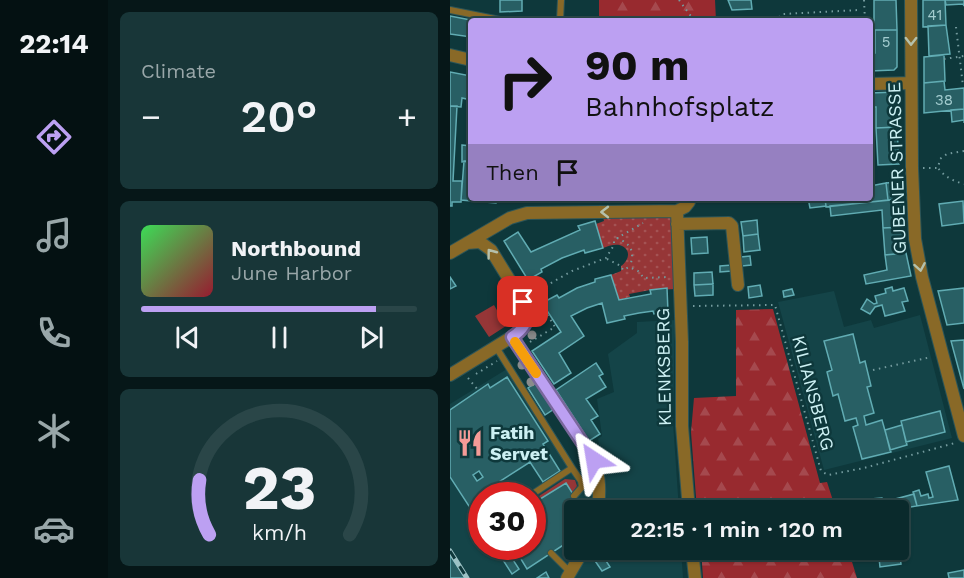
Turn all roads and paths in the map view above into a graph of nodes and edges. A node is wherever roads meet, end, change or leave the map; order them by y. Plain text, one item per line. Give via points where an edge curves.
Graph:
1 (561, 0) edge
2 (679, 0) edge
3 (864, 0) edge
4 (911, 0) edge
5 (450, 10) edge
6 (859, 10) dead end
7 (490, 18) edge
8 (560, 18) edge
9 (696, 18) edge
10 (778, 18) edge
11 (865, 18) edge
12 (956, 27) dead end
13 (450, 55) edge
14 (960, 56) junction
15 (964, 56) edge
16 (468, 59) edge
17 (944, 59) dead end
18 (911, 83) junction
19 (873, 84) edge
20 (963, 86) edge
21 (964, 152) edge
22 (925, 168) dead end
23 (938, 168) junction
24 (964, 184) edge
25 (689, 201) edge
26 (677, 218) junction
27 (645, 222) dead end
28 (618, 238) junction
29 (466, 243) junction
30 (450, 253) edge
31 (606, 258) junction
32 (629, 267) junction
33 (680, 276) junction
34 (738, 285) dead end
35 (540, 288) dead end
36 (681, 306) junction
37 (512, 337) junction
38 (496, 347) junction
39 (942, 354) junction
40 (873, 370) dead end
41 (456, 371) edge
42 (478, 390) dead end
43 (964, 438) edge
44 (572, 468) junction
45 (546, 485) edge
46 (574, 496) dead end
47 (599, 500) edge
48 (688, 500) edge
49 (551, 553) dead end
50 (577, 560) edge
51 (693, 560) edge
52 (568, 575) edge
53 (694, 578) edge

1 - 8 lane
2 - 9 path
3 - 11 path
4 -> 18 street, GUBENER STRASSE
5 - 7 lane
6 - 10 path via 783,14
12 - 14 path
13 - 16 street
14 - 15 path
14 - 17 path
14 - 20 path
18 - 19 street
18 -> 39 street, GUBENER STRASSE via 915,239
21 - 23 path via 947,154 940,159
22 - 23 path
23 - 24 path via 943,175
25 - 26 street
26 -> 29 street via 527,213 510,218
26 - 33 street, KLENKSBERG
26 - 34 street via 732,226
27 - 28 path
28 - 31 path
28 - 32 path via 632,249
29 - 30 street
37 -> 29 street via 526,323 526,308 486,245
31 - 32 path via 623,270
31 - 35 path
32 - 33 path via 645,278
33 - 36 street, KLENKSBERG
36 - 43 path, KILIANSBERG via 775,305 821,471 828,475
36 - 48 street, KLENKSBERG via 682,426
37 - 38 street
37 - 47 street via 594,460 599,475
38 - 41 street
38 - 44 lane
39 - 40 path
39 - 43 street, GUBENER STRASSE
41 - 42 path
44 - 45 lane
44 - 46 lane via 582,487
49 - 52 lane
50 - 52 street
51 - 53 street

